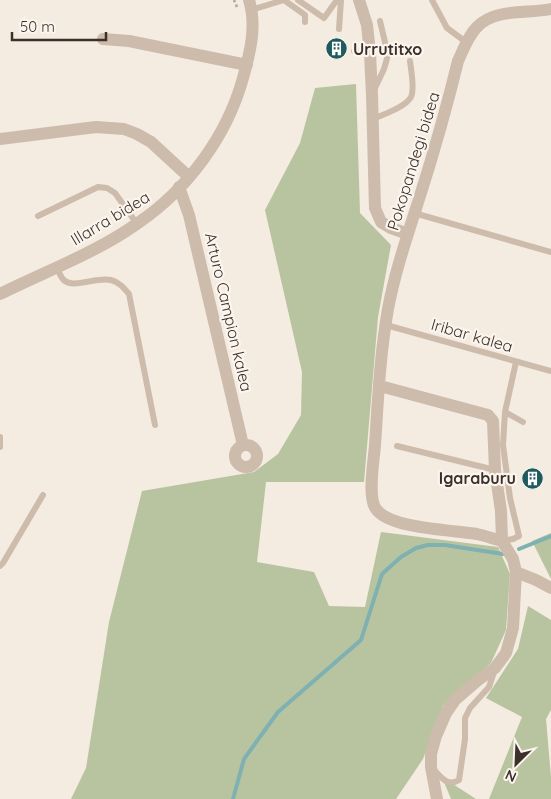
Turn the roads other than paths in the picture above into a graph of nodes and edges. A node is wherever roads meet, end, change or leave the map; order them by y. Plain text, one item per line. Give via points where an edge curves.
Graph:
1 (284, 0) edge
2 (298, 0) edge
3 (337, 0) edge
4 (341, 0) edge
5 (359, 0) edge
6 (432, 0) edge
7 (250, 5) edge
8 (551, 9) edge
9 (380, 21) dead end
10 (304, 22) dead end
11 (339, 29) dead end
12 (104, 40) dead end
13 (466, 42) junction
14 (354, 51) dead end
15 (370, 53) junction
16 (410, 61) dead end
17 (247, 65) junction
18 (372, 95) junction
19 (373, 119) junction
20 (0, 139) edge
21 (189, 176) junction
22 (179, 187) junction
23 (414, 213) junction
24 (38, 216) dead end
25 (137, 224) junction
26 (408, 234) junction
27 (551, 252) edge
28 (57, 267) junction
29 (0, 294) edge
30 (386, 325) junction
31 (516, 362) junction
32 (551, 371) edge
33 (380, 386) junction
34 (505, 412) junction
35 (523, 422) dead end
36 (155, 425) dead end
37 (0, 437) edge
38 (243, 445) dead end
39 (397, 446) dead end
40 (0, 447) edge
41 (496, 470) junction
42 (43, 495) dead end
43 (502, 541) junction
44 (0, 566) edge
45 (516, 572) junction
46 (551, 588) edge
47 (495, 668) junction
48 (431, 767) junction
49 (437, 799) edge

1 - 7 lane
1 - 10 lane via 306,15
2 - 3 lane via 324,18
4 - 11 lane
5 - 15 street via 367,25
6 - 13 lane via 447,28
7 - 17 street, Illarra bidea via 252,41
8 - 13 street, Pokopandegi bidea via 502,14 487,19 476,27
9 - 18 lane via 388,55
12 - 17 street via 129,41
13 - 23 street, Pokopandegi bidea
14 - 15 lane
15 - 18 street
16 - 19 lane via 411,98
17 - 21 street, Illarra bidea via 232,111 220,134
18 - 19 street
19 - 26 street via 375,208 381,222
20 - 21 street via 96,127 124,129 151,142
21 - 22 street, Illarra bidea
22 - 25 street, Illarra bidea via 165,203
22 - 38 street, Arturo Campion kalea via 189,215
23 - 26 street, Pokopandegi bidea
23 - 27 lane
24 - 25 lane via 98,187 115,193
25 - 28 street, Illarra bidea
26 - 30 street, Pokopandegi bidea
28 - 29 street, Illarra bidea
28 - 36 lane via 68,283 109,280 117,282 130,294
30 - 31 lane, Iribar kalea
30 - 33 street, Pokopandegi bidea
31 - 32 lane, Iribar kalea
31 - 34 lane
33 - 41 street via 488,415 493,421
33 - 43 street, Pokopandegi bidea via 372,470 375,509 383,516 400,522
34 - 35 lane
34 - 43 lane via 503,445 519,536
37 - 40 lane
39 - 41 lane
41 - 43 street
42 - 44 lane
43 - 45 street via 513,559
45 - 46 street
45 - 47 street via 513,628 506,653
47 - 48 street via 454,700 436,736
47 - 48 lane via 489,687 464,718 465,740 459,780 446,782
48 - 49 street

